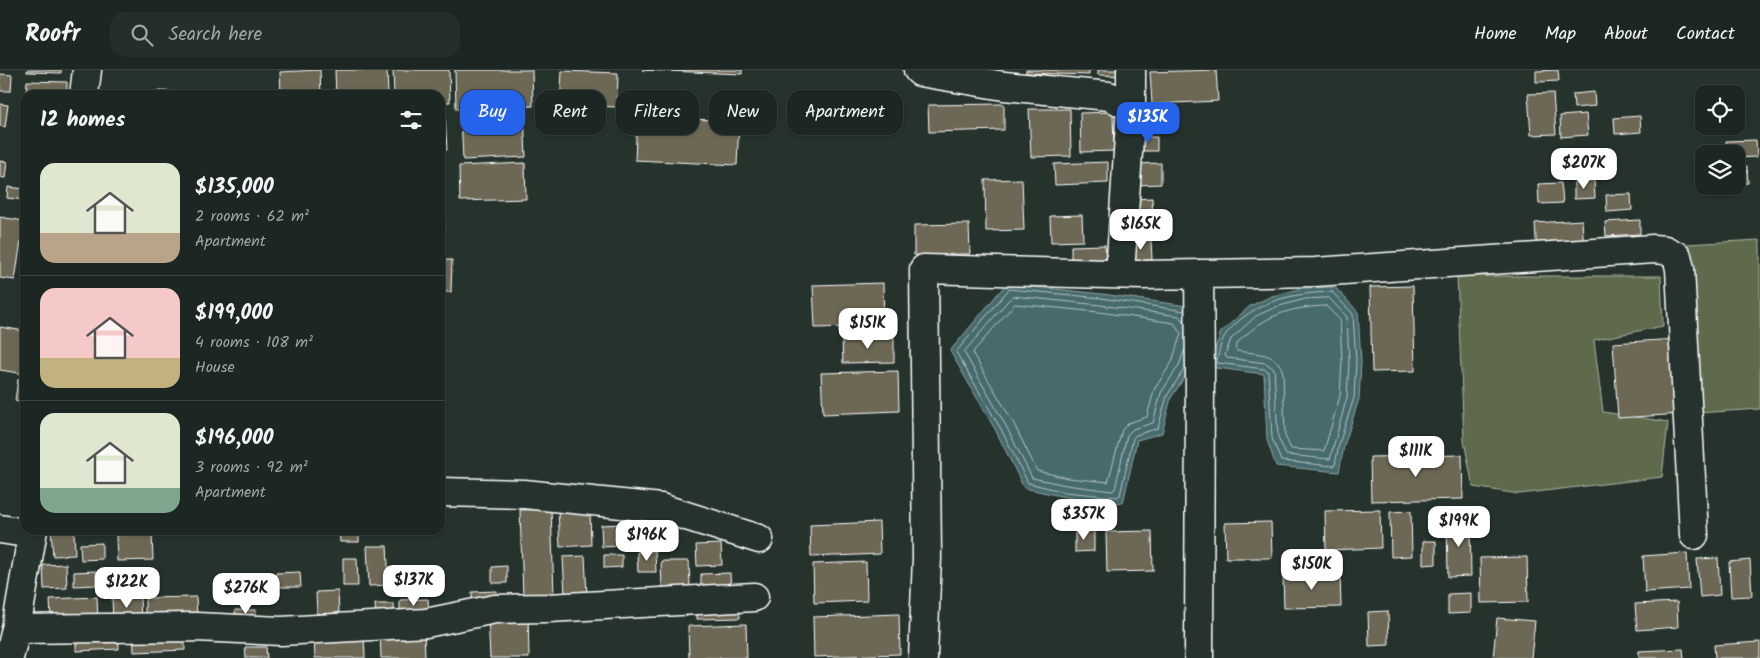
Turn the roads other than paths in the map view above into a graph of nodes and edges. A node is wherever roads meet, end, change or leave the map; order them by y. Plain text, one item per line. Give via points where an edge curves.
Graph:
1 (87, 70) edge
2 (918, 70) edge
3 (1132, 70) edge
4 (85, 90) edge
5 (1131, 107) junction
6 (1120, 274) junction
7 (1199, 274) junction
8 (445, 492) edge
9 (0, 529) edge
10 (20, 531) edge
11 (32, 535) edge
12 (1694, 535) dead end
13 (759, 539) dead end
14 (754, 597) dead end
15 (16, 629) junction
16 (9, 658) edge
17 (923, 658) edge
18 (1199, 658) edge

1 - 4 street
2 - 5 street via 1004,86 1109,96
3 - 5 street
5 - 6 street
6 - 7 street
6 - 17 street via 924,269 927,557
7 - 12 street via 1315,272 1653,249 1677,256
7 - 18 street
8 - 13 street via 524,494 661,508
9 - 10 street
11 - 15 street
14 - 15 street via 494,609 426,623 281,631 196,627
15 - 16 street

